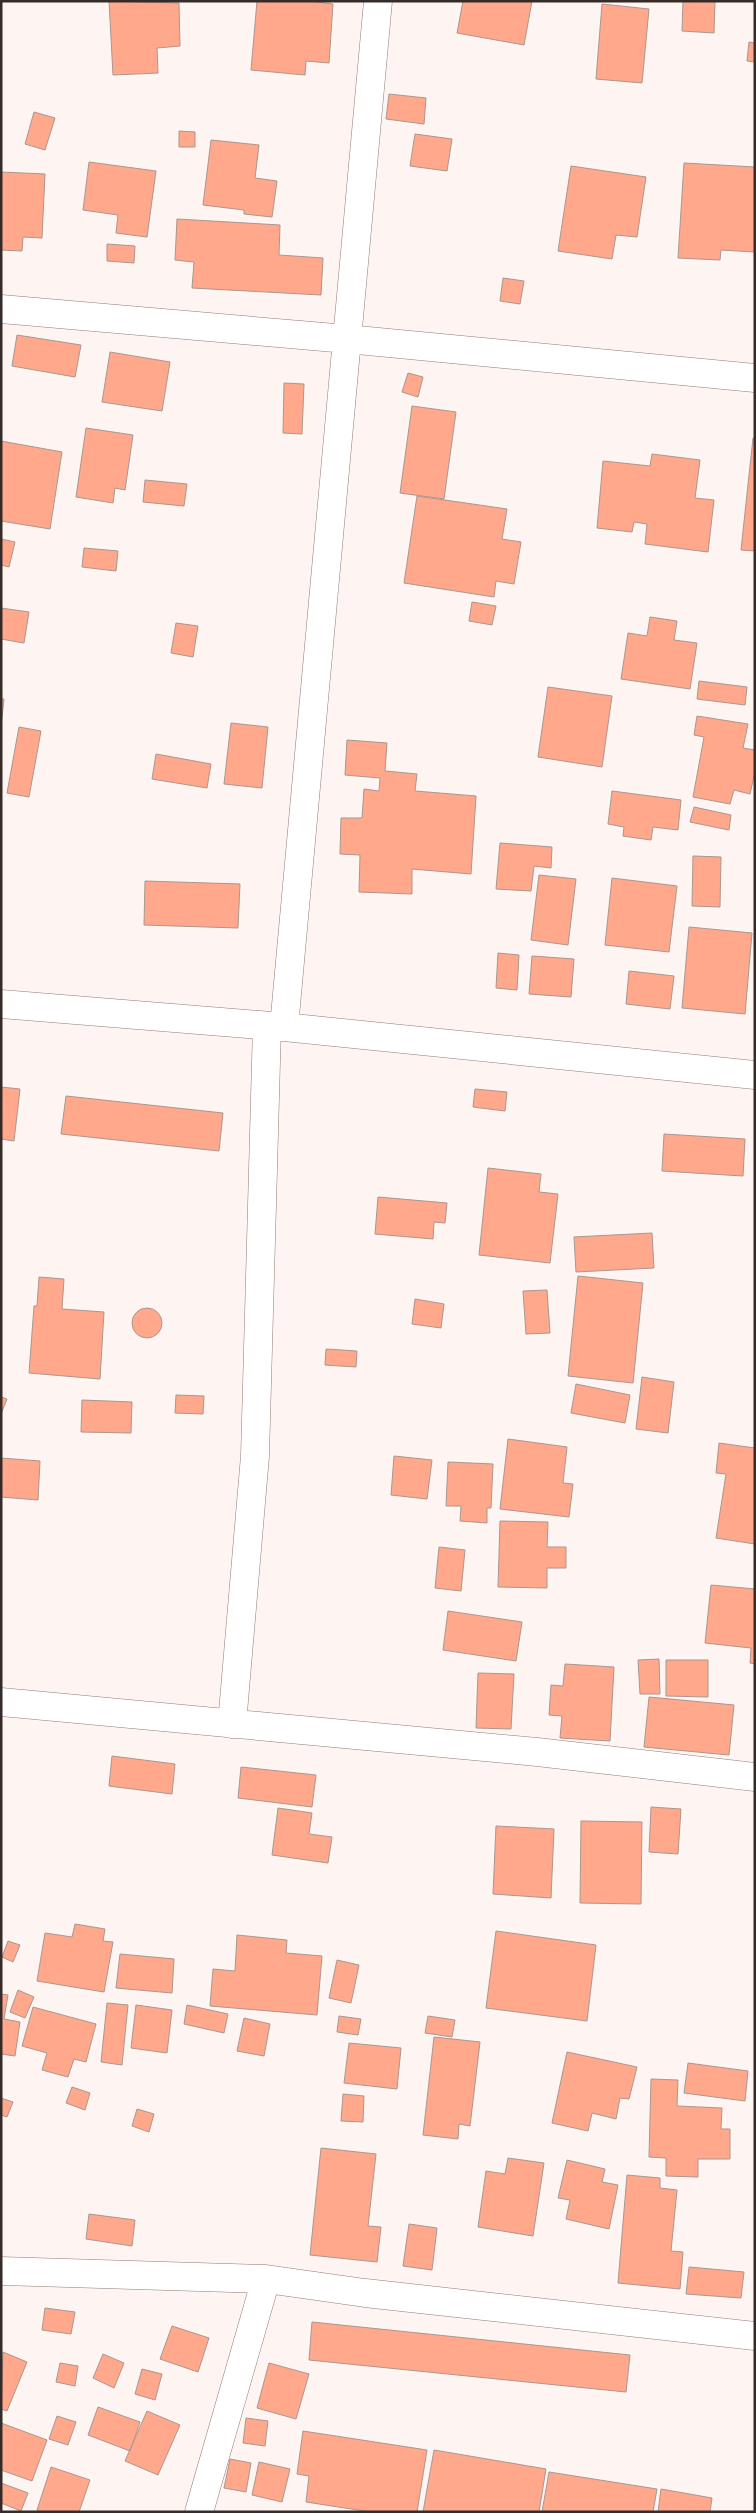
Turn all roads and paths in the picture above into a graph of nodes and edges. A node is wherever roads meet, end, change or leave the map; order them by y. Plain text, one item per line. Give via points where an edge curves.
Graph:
1 (378, 1) edge
2 (1, 310) edge
3 (347, 339) junction
4 (755, 378) edge
5 (1, 1004) edge
6 (275, 1026) junction
7 (755, 1074) edge
8 (1, 1702) edge
9 (232, 1724) junction
10 (755, 1777) edge
11 (1, 2271) edge
12 (266, 2279) junction
13 (755, 2336) edge
14 (199, 2512) edge

1 - 3 street
2 - 3 street
3 - 4 street
3 - 6 street
5 - 6 street
6 - 7 street
6 - 9 street via 255,1456
8 - 9 street
9 - 10 street via 538,1752
11 - 12 street
12 - 13 street
12 - 14 street

